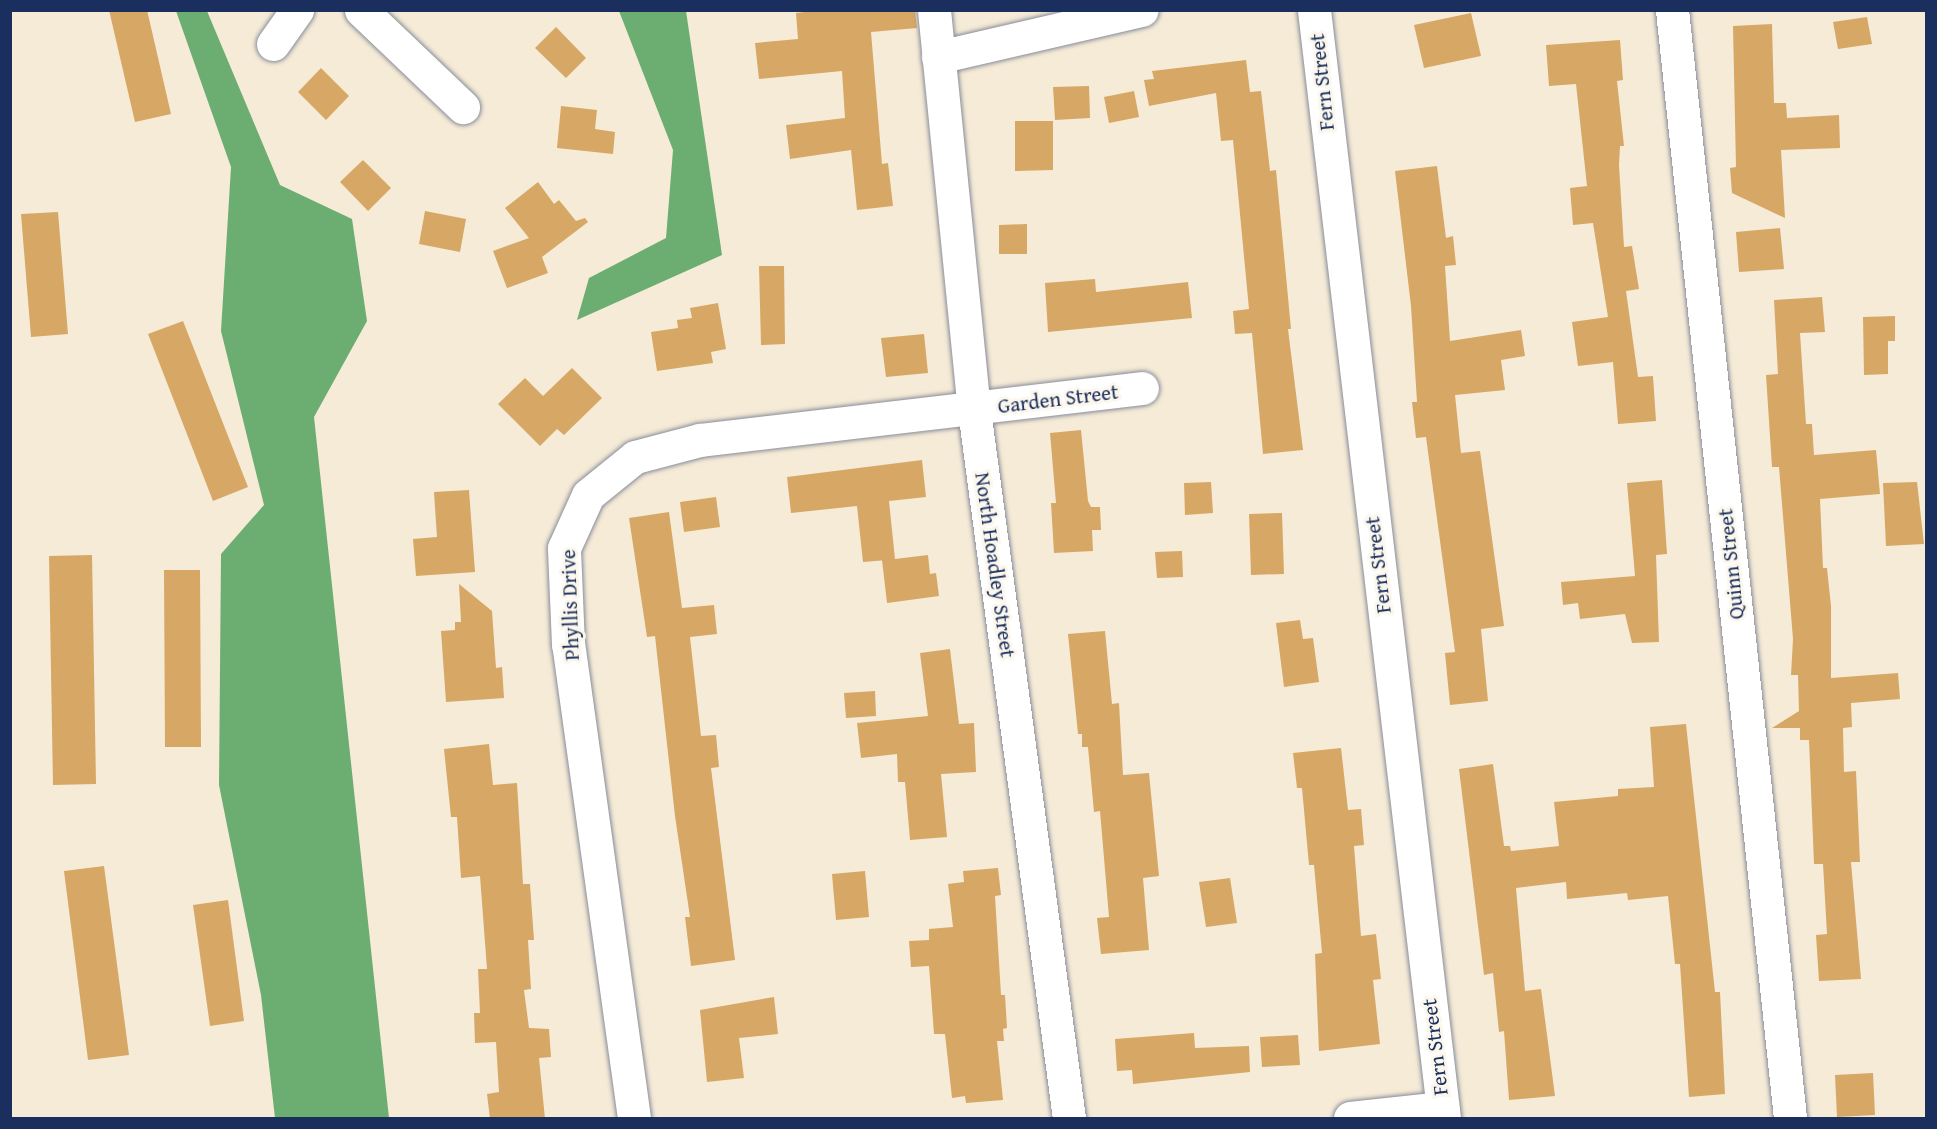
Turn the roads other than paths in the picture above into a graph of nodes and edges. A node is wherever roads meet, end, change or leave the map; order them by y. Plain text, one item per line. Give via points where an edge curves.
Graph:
1 (297, 10) edge
2 (361, 10) edge
3 (934, 10) edge
4 (1142, 10) edge
5 (1314, 10) edge
6 (1672, 10) edge
7 (273, 44) dead end
8 (938, 57) junction
9 (463, 107) dead end
10 (1142, 388) dead end
11 (974, 410) junction
12 (1443, 1113) edge
13 (634, 1119) edge
14 (1069, 1119) edge
15 (1350, 1119) edge
16 (1790, 1119) edge

1 - 7 street
2 - 9 street
3 - 8 street, North Hoadley Street
4 - 8 street
5 - 12 street, Fern Street
6 - 16 street, Quinn Street
8 - 11 street, North Hoadley Street
10 - 11 street, Garden Street
11 - 13 street, Phyllis Drive via 700,440 635,457 588,495 564,548 568,645
11 - 14 street, North Hoadley Street
12 - 15 street

